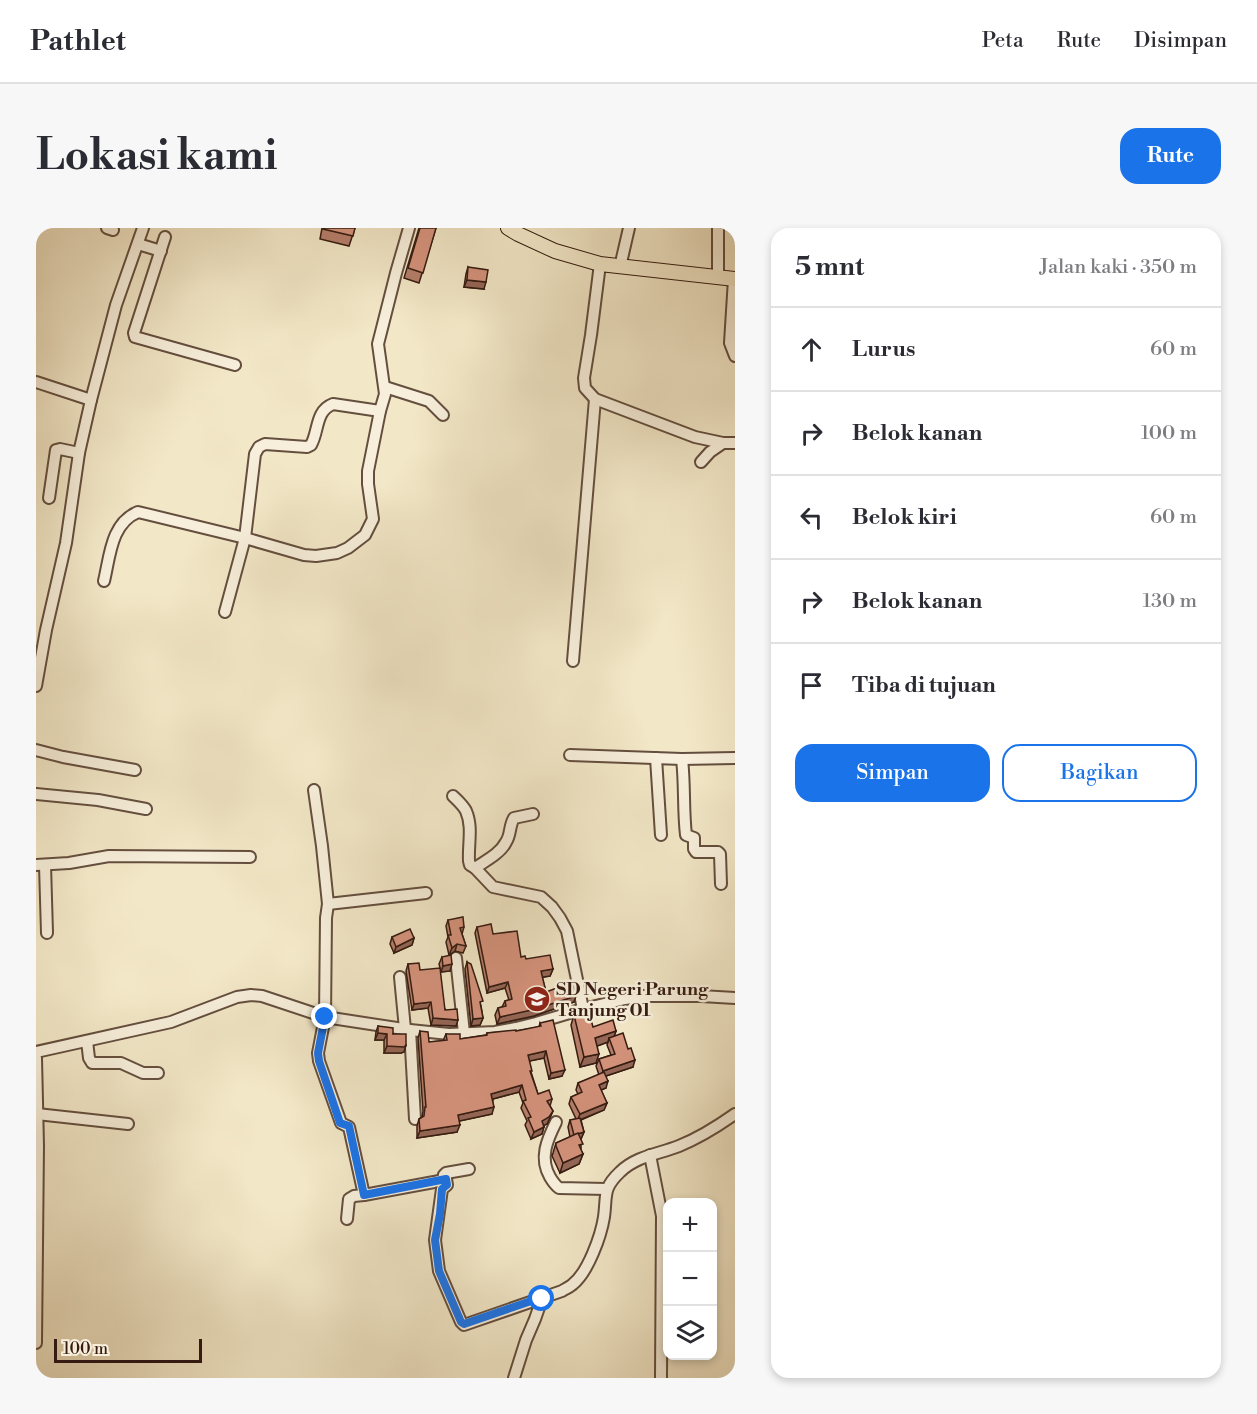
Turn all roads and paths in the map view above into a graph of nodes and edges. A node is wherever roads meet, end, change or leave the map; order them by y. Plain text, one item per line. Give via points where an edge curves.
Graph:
1 (143, 228) edge
2 (410, 228) edge
3 (508, 228) edge
4 (629, 228) edge
5 (718, 228) edge
6 (165, 237) dead end
7 (138, 244) junction
8 (161, 251) junction
9 (600, 264) junction
10 (620, 267) junction
11 (718, 277) junction
12 (735, 279) edge
13 (735, 356) edge
14 (235, 365) dead end
15 (36, 382) edge
16 (385, 387) junction
17 (596, 399) junction
18 (91, 400) junction
19 (380, 411) junction
20 (443, 415) dead end
21 (723, 443) junction
22 (735, 443) edge
23 (79, 453) junction
24 (701, 462) dead end
25 (50, 498) dead end
26 (245, 538) junction
27 (104, 581) dead end
28 (225, 612) dead end
29 (41, 629) edge
30 (573, 661) dead end
31 (36, 686) edge
32 (36, 750) edge
33 (570, 754) dead end
34 (656, 758) junction
35 (735, 758) edge
36 (682, 759) junction
37 (135, 770) dead end
38 (314, 790) dead end
39 (36, 794) edge
40 (453, 795) dead end
41 (146, 809) dead end
42 (533, 814) dead end
43 (662, 835) dead end
44 (250, 857) dead end
45 (40, 865) edge
46 (475, 868) junction
47 (721, 884) dead end
48 (426, 893) dead end
49 (328, 904) junction
50 (47, 933) dead end
51 (456, 958) dead end
52 (400, 977) dead end
53 (735, 998) edge
54 (583, 1009) junction
55 (325, 1017) junction
56 (407, 1030) junction
57 (464, 1033) junction
58 (87, 1041) junction
59 (36, 1053) edge
60 (36, 1058) edge
61 (36, 1064) edge
62 (158, 1073) dead end
63 (36, 1097) edge
64 (37, 1114) edge
65 (735, 1114) edge
66 (415, 1119) dead end
67 (556, 1122) dead end
68 (128, 1124) dead end
69 (650, 1155) junction
70 (469, 1169) dead end
71 (446, 1179) junction
72 (606, 1189) junction
73 (364, 1195) junction
74 (347, 1219) dead end
75 (37, 1282) edge
76 (542, 1299) junction
77 (36, 1343) edge
78 (514, 1378) edge
79 (661, 1378) edge

1 - 7 street
2 - 16 street via 378,344
3 - 9 main road via 555,250
4 - 10 street
5 - 11 street
6 - 8 street
7 - 8 street
7 - 18 street via 116,305
8 - 14 street via 135,337
9 - 10 main road
9 - 17 street via 584,378 585,387
10 - 11 main road
11 - 12 main road
12 - 13 street via 730,343
15 - 18 street
16 - 19 street
16 - 20 street via 429,401
17 - 21 street via 694,437
17 - 30 street
18 - 23 street
19 - 26 street via 333,405 321,412 311,445 259,447
19 - 26 street via 368,471 373,519 365,536 337,553 316,556
21 - 22 street
21 - 24 street
23 - 25 street via 56,450
23 - 29 street via 66,543
26 - 27 street via 138,512 129,515 114,535
26 - 28 street
29 - 31 street
32 - 37 street
33 - 34 street
34 - 36 street
34 - 43 street
35 - 36 street
36 - 47 street via 686,835 693,838 696,852 720,854
38 - 49 street
39 - 41 street
40 - 46 street via 468,818 469,861
42 - 46 street via 514,818 507,842
44 - 45 street via 109,856
45 - 50 street
46 - 54 street via 493,887 541,897 552,907 567,931
48 - 49 street
49 - 55 street
51 - 57 street
52 - 56 street
53 - 54 street via 644,996
54 - 57 street via 516,1028
55 - 56 street
55 - 58 street via 251,995 171,1022
55 - 73 street via 319,1061 340,1123 349,1126
56 - 57 street
56 - 66 street
58 - 59 street
58 - 62 street via 92,1063 121,1064 143,1073
60 - 61 street
61 - 63 street
63 - 64 street
64 - 68 street
64 - 75 street
65 - 69 street via 680,1146
67 - 72 street via 544,1164 556,1186
69 - 72 street via 620,1171
69 - 79 street via 662,1216
70 - 71 street via 446,1173
71 - 73 street
71 - 76 street via 435,1240 439,1271 461,1322
72 - 76 street via 602,1227 587,1266 574,1283
73 - 74 street via 349,1199
75 - 77 street
76 - 78 street

